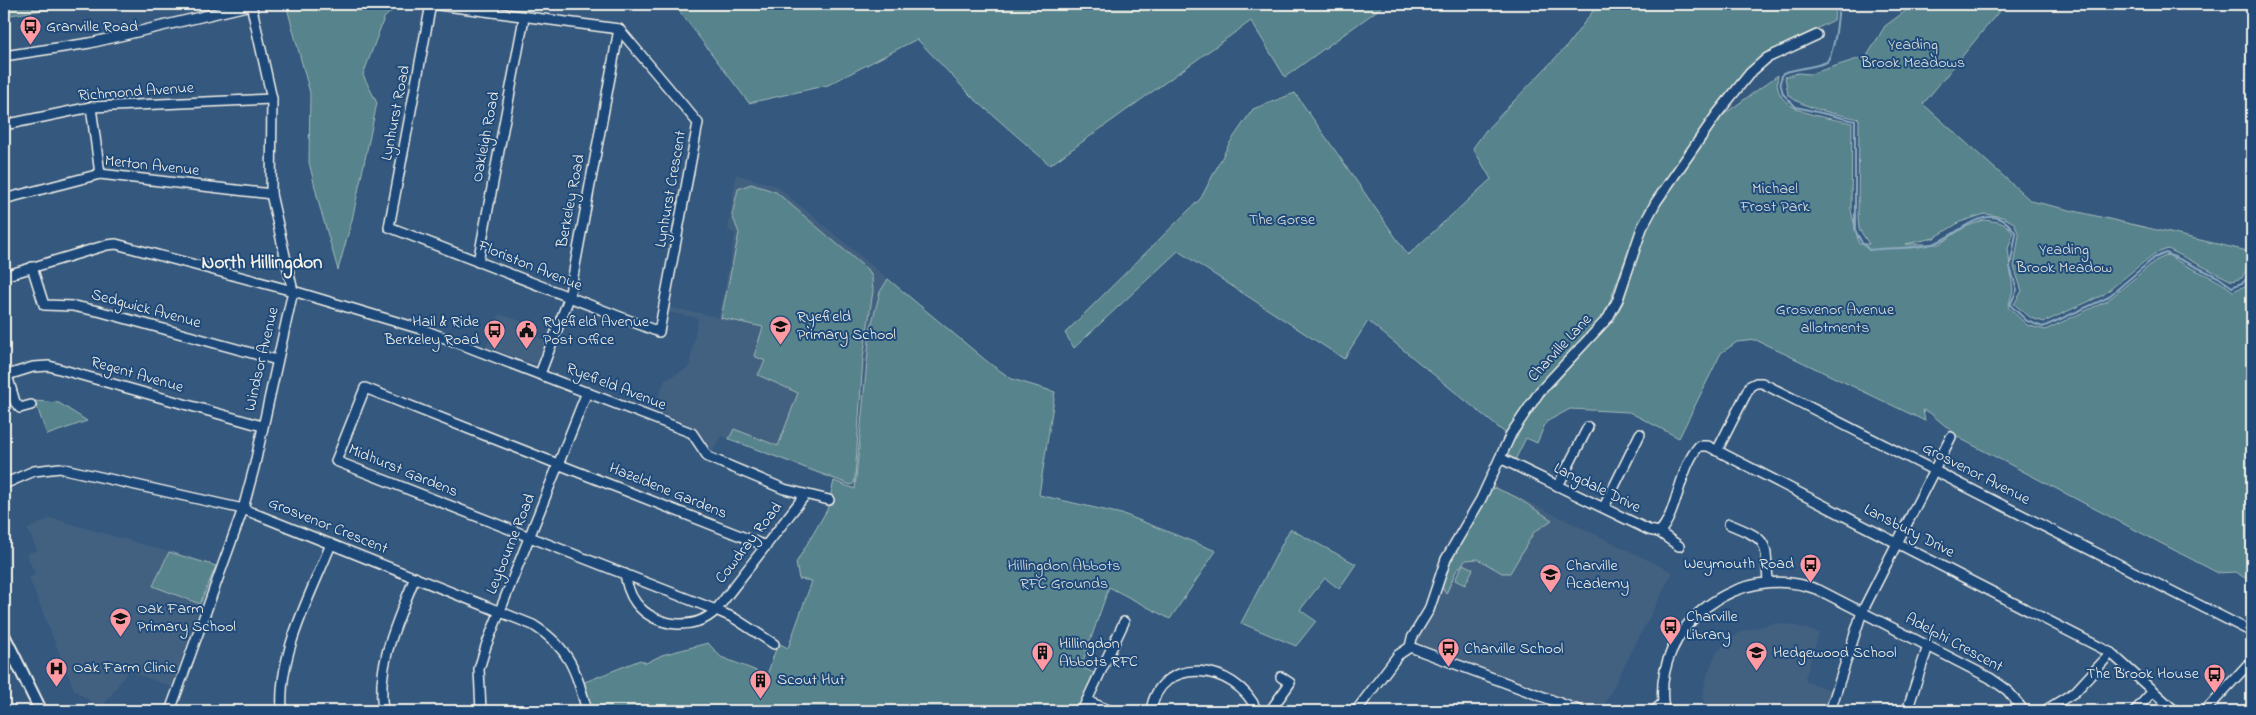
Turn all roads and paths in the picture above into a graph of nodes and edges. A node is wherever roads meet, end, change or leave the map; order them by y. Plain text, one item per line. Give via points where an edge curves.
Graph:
1 (251, 4) edge
2 (432, 4) edge
3 (524, 18) junction
4 (619, 29) junction
5 (1818, 35) dead end
6 (4, 56) edge
7 (272, 99) junction
8 (90, 107) junction
9 (4, 125) edge
10 (100, 174) junction
11 (271, 194) junction
12 (4, 199) edge
13 (389, 227) joint
14 (478, 262) junction
15 (32, 267) junction
16 (4, 276) edge
17 (293, 291) junction
18 (569, 298) junction
19 (659, 332) joint
20 (277, 360) junction
21 (540, 374) junction
22 (6, 376) edge
23 (587, 392) junction
24 (31, 405) dead end
25 (262, 426) junction
26 (1588, 427) dead end
27 (1640, 434) dead end
28 (1952, 437) dead end
29 (1718, 451) junction
30 (1500, 458) junction
31 (559, 464) junction
32 (1935, 469) junction
33 (4, 484) edge
34 (1558, 486) junction
35 (805, 495) junction
36 (829, 500) dead end
37 (1604, 507) junction
38 (243, 509) junction
39 (1729, 524) dead end
40 (1659, 532) junction
41 (530, 537) junction
42 (1898, 542) junction
43 (331, 544) junction
44 (766, 546) junction
45 (1679, 546) dead end
46 (624, 574) junction
47 (415, 577) junction
48 (1768, 582) junction
49 (716, 610) junction
50 (500, 611) junction
51 (1862, 612) junction
52 (1124, 622) dead end
53 (2252, 632) edge
54 (4, 636) edge
55 (774, 644) dead end
56 (1410, 646) junction
57 (1928, 646) junction
58 (2111, 653) junction
59 (2252, 660) edge
60 (1281, 676) dead end
61 (2153, 691) junction
62 (1087, 700) junction
63 (1664, 707) edge
64 (41, 711) edge
65 (170, 711) edge
66 (282, 711) edge
67 (383, 711) edge
68 (481, 711) edge
69 (587, 711) edge
70 (1082, 711) edge
71 (1111, 711) edge
72 (1151, 711) edge
73 (1257, 711) edge
74 (1270, 711) edge
75 (1356, 711) edge
76 (1581, 711) edge
77 (1654, 711) edge
78 (1830, 711) edge
79 (1907, 711) edge
80 (2024, 711) edge
81 (2044, 711) edge
82 (2136, 711) edge
83 (2175, 711) edge
84 (2205, 711) edge

1 - 6 street via 90,43
1 - 7 street, Windsor Avenue
2 - 3 street
2 - 13 street, Lynhurst Road
3 - 4 street
3 - 14 street, Oakleigh Road
4 - 18 street, Berkeley Road
4 - 19 street, Lynhurst Crescent via 698,123
5 - 30 street, Charville Lane via 1767,58 1750,73 1717,114 1646,220 1608,318 1532,401 1517,422
7 - 8 street, Richmond Avenue
7 - 11 street, Windsor Avenue
8 - 9 street, Richmond Avenue
8 - 10 street
10 - 11 street, Merton Avenue
10 - 12 street, Merton Avenue
11 - 17 street, Windsor Avenue
13 - 14 street, Floriston Avenue
14 - 18 street, Floriston Avenue
15 - 16 street, Ryefield Avenue
15 - 17 street, Ryefield Avenue via 116,244
15 - 20 street, Sedgwick Avenue via 44,305 73,306
17 - 20 street, Windsor Avenue
17 - 21 street, Ryefield Avenue via 424,330
18 - 19 street, Floriston Avenue
18 - 21 street, Berkeley Road
20 - 25 street, Windsor Avenue
21 - 23 street, Ryefield Avenue
22 - 24 street via 20,408
22 - 25 street, Regent Avenue via 49,366
23 - 31 street, Leybourne Road
23 - 35 street, Ryefield Avenue via 692,433 708,457
25 - 38 street, Windsor Avenue
26 - 34 street
27 - 37 street
28 - 32 street
29 - 32 street, Grosvenor Avenue via 1750,386 1760,382
29 - 40 street, Lansbury Drive via 1703,445 1696,448
29 - 42 street, Lansbury Drive
30 - 34 street, Langdale Drive
30 - 56 street, Charville Lane via 1481,499 1446,559 1429,610
31 - 41 street, Leybourne Road
31 - 41 street, Midhurst Gardens via 365,388 336,462
31 - 44 street, Hazeldene Gardens
32 - 42 street
32 - 53 street, Grosvenor Avenue
33 - 38 street, Grosvenor Crescent via 34,471 60,468
34 - 37 street, Langdale Drive
35 - 36 street, Ryefield Avenue
35 - 44 street, Cowdray Road
37 - 40 street, Langdale Drive
38 - 43 street, Grosvenor Crescent
38 - 65 street, Windsor Avenue
39 - 48 street via 1757,535 1764,542
40 - 45 street, Langdale Drive
41 - 46 street
41 - 50 street, Leybourne Road
42 - 51 street
42 - 58 street, Lansbury Drive
43 - 47 street, Grosvenor Crescent
43 - 66 street via 285,663 280,693
44 - 49 street, Cowdray Road
46 - 49 street
46 - 49 street via 637,604 660,620 692,624
47 - 50 street, Grosvenor Crescent
47 - 67 street via 382,669
48 - 51 street, Adelphi Crescent via 1813,588
48 - 63 street, Adelphi Crescent via 1726,594 1707,606 1689,624 1668,663
49 - 55 street
50 - 68 street, Leybourne Road via 479,669
50 - 69 street, Grosvenor Crescent via 534,625 562,647 577,675
51 - 57 street, Adelphi Crescent
51 - 78 street
52 - 62 street
54 - 64 main road
56 - 75 street, Charville Lane via 1398,655
56 - 76 street
57 - 79 street
57 - 80 street, Adelphi Crescent via 1996,682
58 - 61 street, Lansbury Drive
58 - 81 street via 2075,692
59 - 84 street
60 - 74 street via 1290,682
61 - 82 street
61 - 83 street, Lansbury Drive
62 - 70 street
62 - 71 street
63 - 77 street
72 - 73 street via 1156,693 1164,683 1177,676 1204,672 1223,676 1239,685

